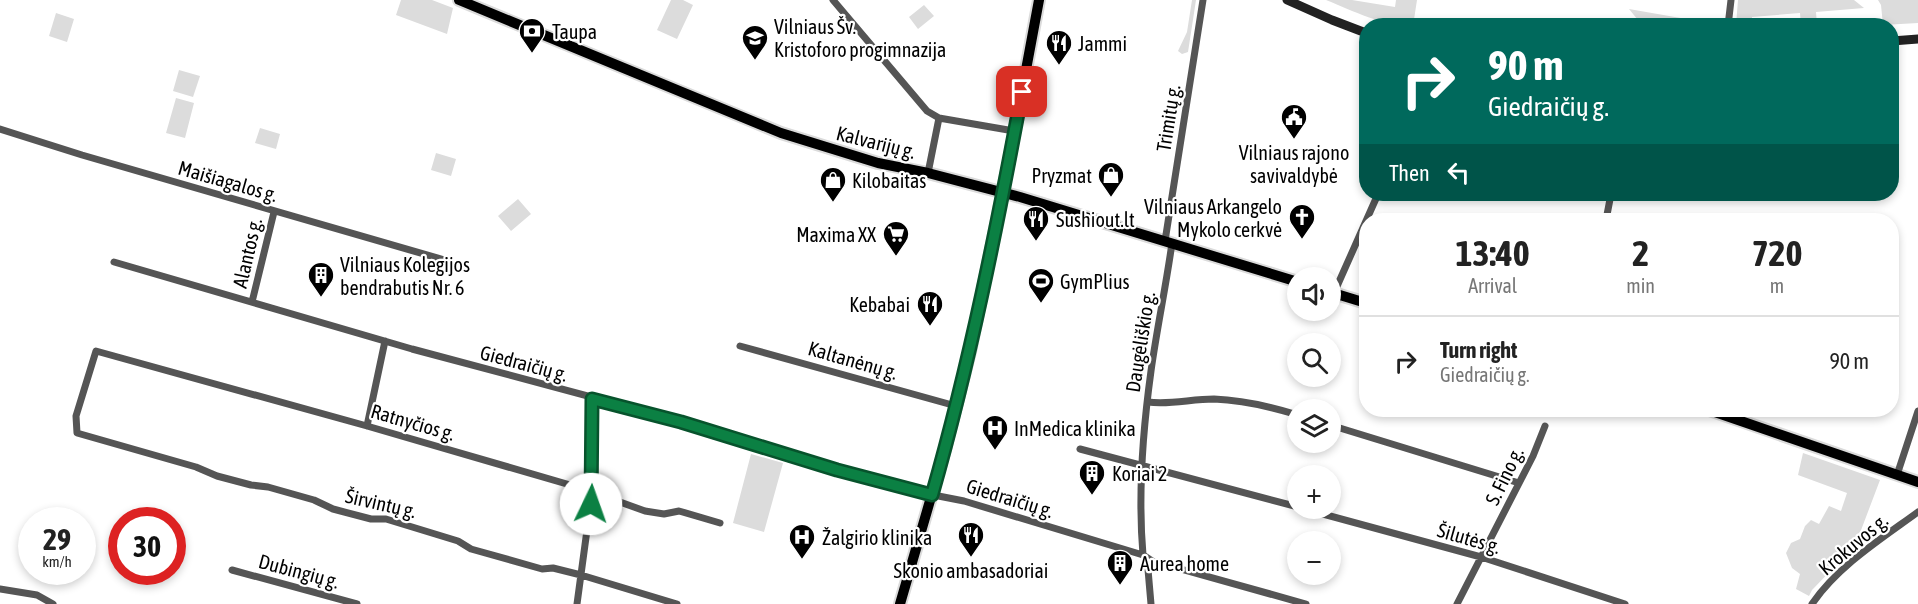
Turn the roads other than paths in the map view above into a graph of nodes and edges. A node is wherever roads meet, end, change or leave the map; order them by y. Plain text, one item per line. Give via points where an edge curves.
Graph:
1 (459, 0) edge
2 (833, 0) edge
3 (1039, 0) edge
4 (1203, 0) edge
5 (1287, 0) edge
6 (1731, 0) edge
7 (1729, 18) edge
8 (1359, 30) edge
9 (1918, 39) edge
10 (1899, 40) edge
11 (939, 118) junction
12 (2, 130) edge
13 (1014, 131) junction
14 (928, 174) junction
15 (1002, 192) junction
16 (273, 212) junction
17 (1359, 234) edge
18 (1169, 242) junction
19 (448, 261) dead end
20 (114, 262) dead end
21 (1341, 273) edge
22 (1287, 279) edge
23 (1341, 295) edge
24 (1359, 301) edge
25 (252, 302) junction
26 (385, 341) junction
27 (740, 346) dead end
28 (592, 399) junction
29 (1148, 402) junction
30 (957, 406) junction
31 (1918, 411) edge
32 (1287, 413) edge
33 (1729, 417) edge
34 (367, 426) junction
35 (1545, 426) dead end
36 (1341, 428) edge
37 (77, 433) joint
38 (1080, 449) dead end
39 (1143, 464) junction
40 (1897, 475) junction
41 (1918, 482) edge
42 (1519, 483) junction
43 (592, 493) junction
44 (932, 495) junction
45 (1287, 504) edge
46 (1918, 512) edge
47 (1341, 519) edge
48 (720, 523) dead end
49 (1145, 557) junction
50 (1481, 557) junction
51 (232, 570) dead end
52 (581, 575) junction
53 (0, 589) edge
54 (53, 604) edge
55 (357, 604) edge
56 (577, 604) edge
57 (676, 604) edge
58 (900, 604) edge
59 (1151, 604) edge
60 (1306, 604) edge
61 (1457, 604) edge
62 (1625, 604) edge
63 (1812, 604) edge

1 - 14 main road, Kalvarijų g. via 781,133
2 - 11 street via 927,111
3 - 13 main road
4 - 18 street, Trimitų g.
5 - 8 main road
6 - 7 street
9 - 10 main road
11 - 13 street
11 - 14 street
12 - 16 street, Maišiagalos g.
13 - 15 main road
14 - 15 main road, Kalvarijų g.
15 - 18 main road, Kalvarijų g.
15 - 30 main road
16 - 19 street, Maišiagalos g.
16 - 25 street, Alantos g.
17 - 21 street
18 - 22 main road, Kalvarijų g.
18 - 29 street, Daugėliškio g.
20 - 25 street, Giedraičių g.
23 - 24 main road
25 - 26 street, Giedraičių g.
26 - 28 street, Giedraičių g.
26 - 34 street
27 - 30 street, Kaltanėnų g.
28 - 43 street
28 - 44 street, Giedraičių g.
29 - 32 street via 1213,399
29 - 39 street, Daugėliškio g.
30 - 44 main road
31 - 40 street
33 - 40 main road
34 - 37 street, Ratnyčios g. via 96,351 76,416
34 - 43 street, Ratnyčios g.
35 - 42 street, S. Fino g.
36 - 42 street
37 - 52 street, Širvintų g. via 217,476 314,500 333,509 386,519 458,541 471,549 542,569
38 - 39 street, Šilutės g.
39 - 45 street, Šilutės g.
39 - 49 street, Daugėliškio g.
40 - 41 main road
42 - 50 street, S. Fino g.
43 - 48 street, Ratnyčios g. via 645,511 679,511
43 - 52 street
44 - 49 street, Giedraičių g. via 957,499
44 - 58 main road
46 - 63 street, Krokuvos g. via 1846,567
47 - 50 street, Šilutės g.
49 - 59 street, Daugėliškio g.
49 - 60 street, Giedraičių g.
50 - 61 street, S. Fino g.
50 - 62 street, Šilutės g.
51 - 55 street, Dubingių g.
52 - 56 street
52 - 57 street, Širvintų g.
53 - 54 street via 37,595

